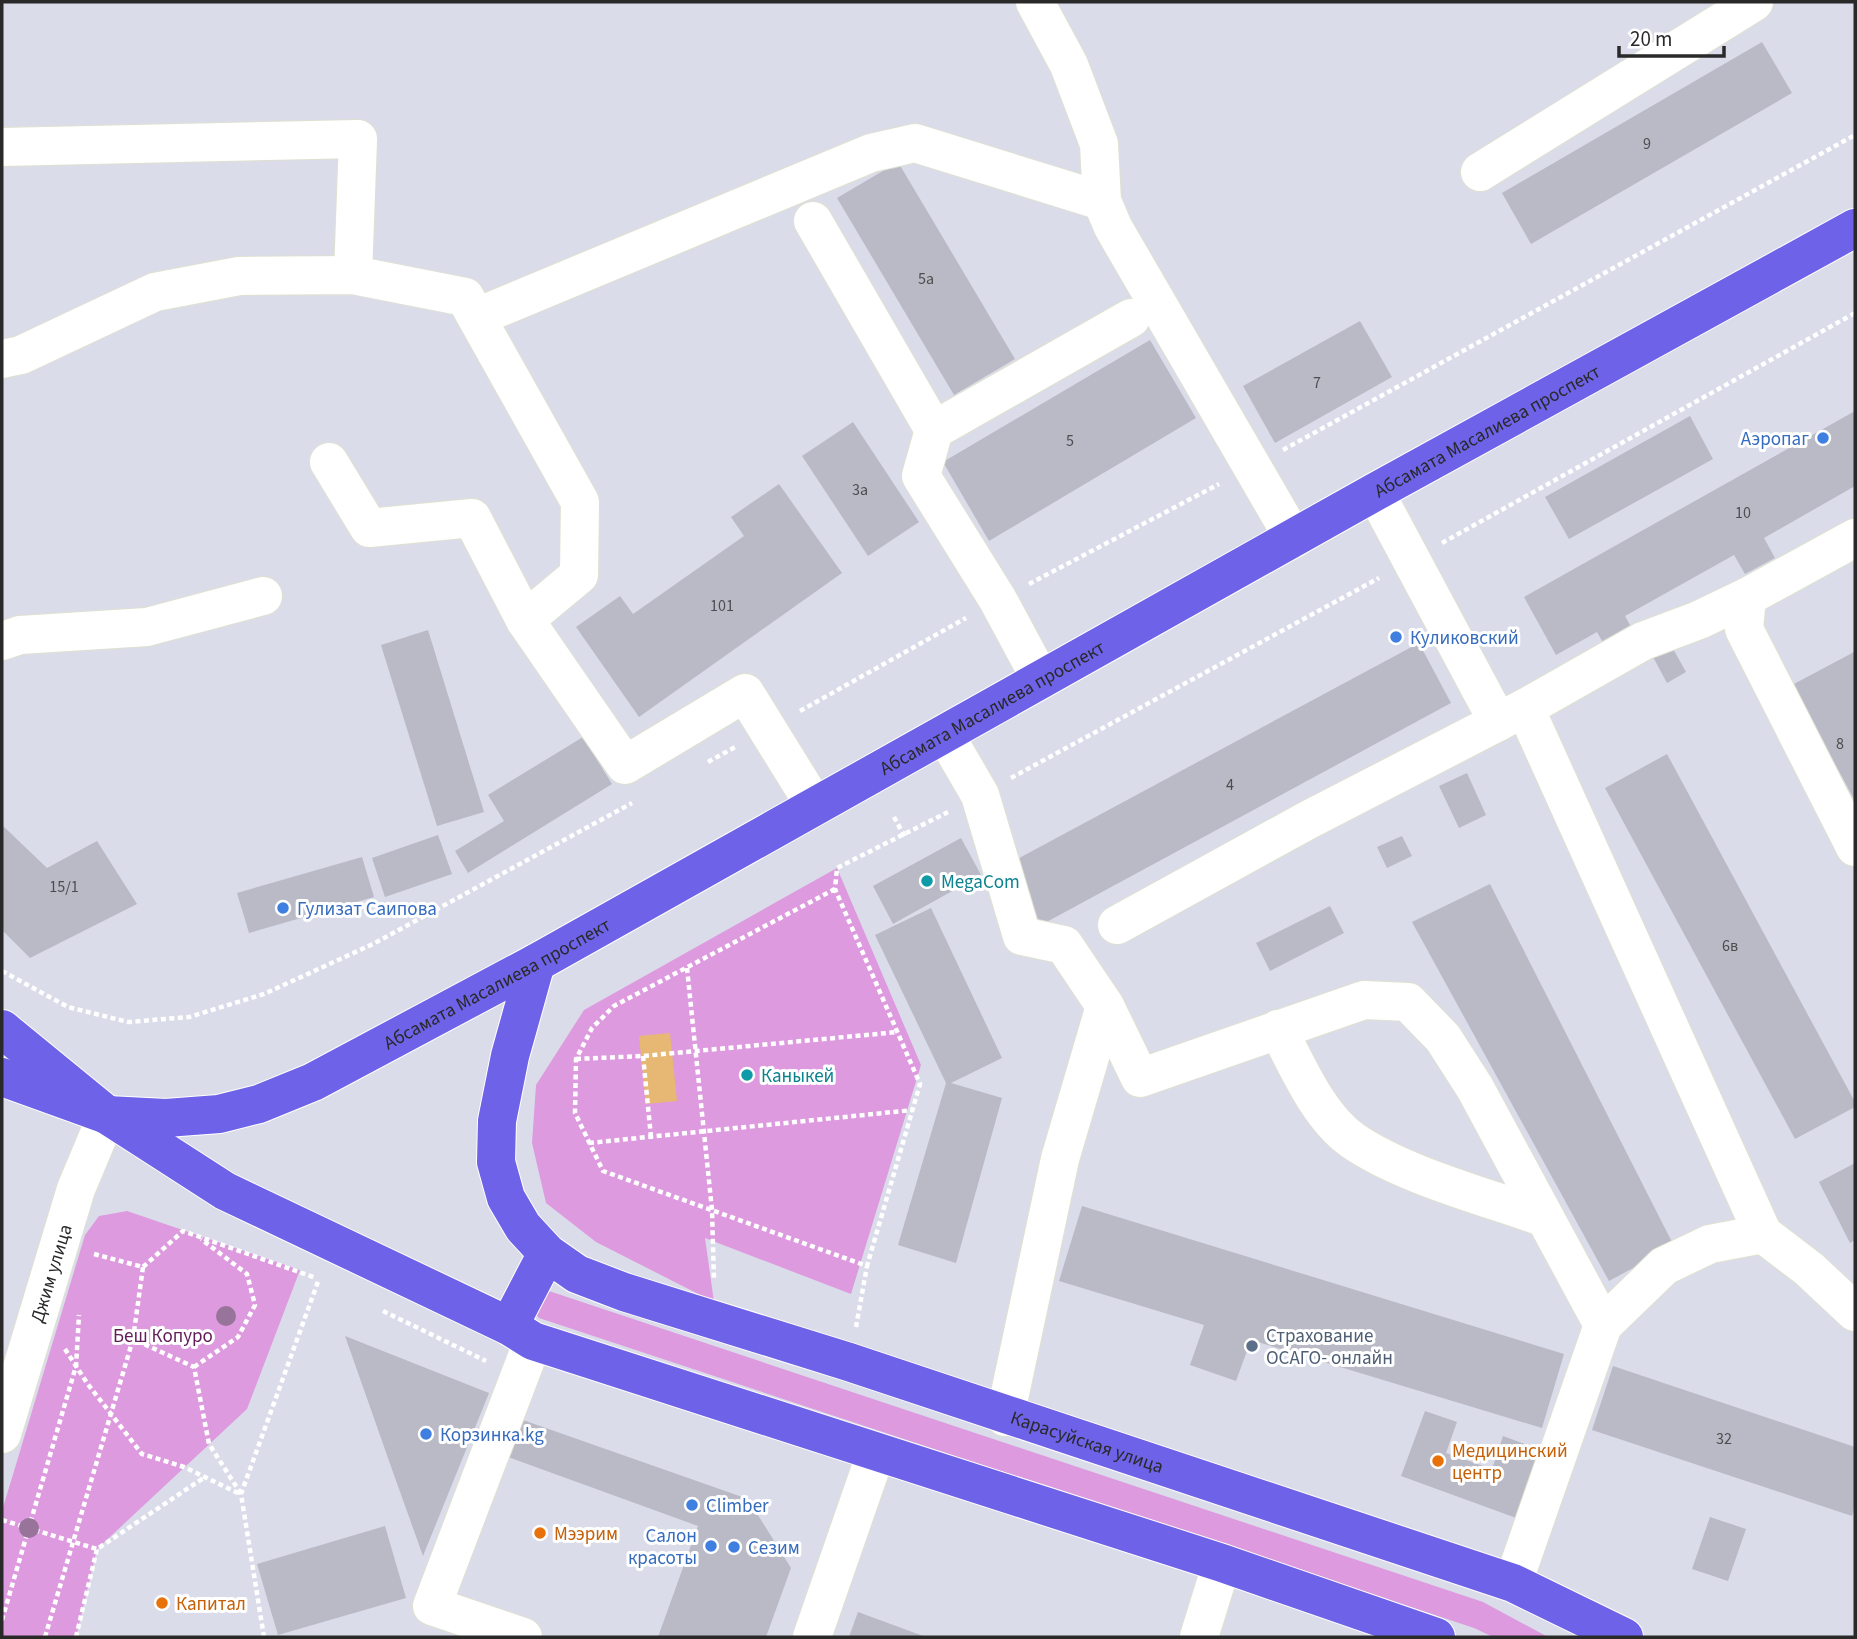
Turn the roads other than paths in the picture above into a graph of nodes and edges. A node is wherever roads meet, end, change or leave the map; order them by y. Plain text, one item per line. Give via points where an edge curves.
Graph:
1 (1035, 2) edge
2 (1754, 2) edge
3 (2, 147) edge
4 (1480, 173) dead end
5 (1102, 201) junction
6 (813, 221) dead end
7 (1855, 228) edge
8 (353, 275) junction
9 (477, 317) junction
10 (1131, 318) dead end
11 (2, 359) edge
12 (934, 430) junction
13 (329, 462) dead end
14 (1375, 492) junction
15 (1294, 538) junction
16 (1855, 538) edge
17 (263, 596) dead end
18 (1747, 597) junction
19 (524, 620) junction
20 (2, 641) edge
21 (1041, 680) junction
22 (1512, 715) junction
23 (944, 733) junction
24 (815, 806) junction
25 (1855, 847) edge
26 (1117, 925) dead end
27 (536, 963) junction
28 (1105, 1006) junction
29 (2, 1029) edge
30 (1278, 1029) junction
31 (2, 1077) edge
32 (107, 1115) junction
33 (1545, 1218) junction
34 (1763, 1234) junction
35 (547, 1253) junction
36 (1855, 1312) edge
37 (1603, 1325) junction
38 (521, 1333) junction
39 (13, 1351) edge
40 (1005, 1416) junction
41 (2, 1434) edge
42 (876, 1453) junction
43 (1222, 1563) junction
44 (1513, 1583) junction
45 (523, 1637) edge
46 (812, 1637) edge
47 (1199, 1637) edge
48 (1436, 1637) edge
49 (1624, 1637) edge

1 - 5 street via 1069,65 1099,144
2 - 4 street
3 - 8 street via 358,139
5 - 9 street via 915,143 870,153
5 - 15 street via 1113,228
6 - 12 street
7 - 14 main road, Абсамата Масалиева проспект
8 - 9 street via 465,297
8 - 11 street via 239,276 155,292 21,355
9 - 19 street via 580,502 579,575
10 - 12 street
12 - 21 street via 922,476
13 - 19 street via 369,528 472,518
14 - 15 main road, Абсамата Масалиева проспект
14 - 22 street
15 - 21 main road, Абсамата Масалиева проспект
16 - 18 street
17 - 20 street via 147,627 20,635
18 - 22 street via 1643,641
18 - 25 street via 1744,629
19 - 24 street via 625,765 746,693
21 - 23 main road, Абсамата Масалиева проспект
22 - 26 street
22 - 34 street
23 - 24 main road, Абсамата Масалиева проспект
23 - 28 street via 980,795 1022,936 1064,945
24 - 27 main road, Абсамата Масалиева проспект
27 - 32 main road, Абсамата Масалиева проспект via 365,1056 260,1104 219,1114 166,1118
27 - 35 main road, Карасуйская улица via 510,1056 497,1121 496,1162 506,1198 523,1227
28 - 30 street via 1140,1078
28 - 40 street via 1060,1158
29 - 32 main road
30 - 33 street via 1315,1098 1351,1139 1403,1166
30 - 33 street via 1364,1000 1408,1002 1443,1038 1475,1088
31 - 32 main road
32 - 38 main road via 225,1191
32 - 39 street, Джим улица
33 - 37 street
34 - 36 street
34 - 37 street via 1710,1244 1664,1266
35 - 38 main road
35 - 40 main road, Карасуйская улица via 577,1274 624,1292
37 - 44 street
38 - 42 main road
38 - 45 street via 519,1377 432,1606
39 - 41 street, Джим улица
40 - 44 main road, Карасуйская улица
42 - 43 main road
42 - 46 street
43 - 47 street
43 - 48 main road
44 - 49 main road, Карасуйская улица

